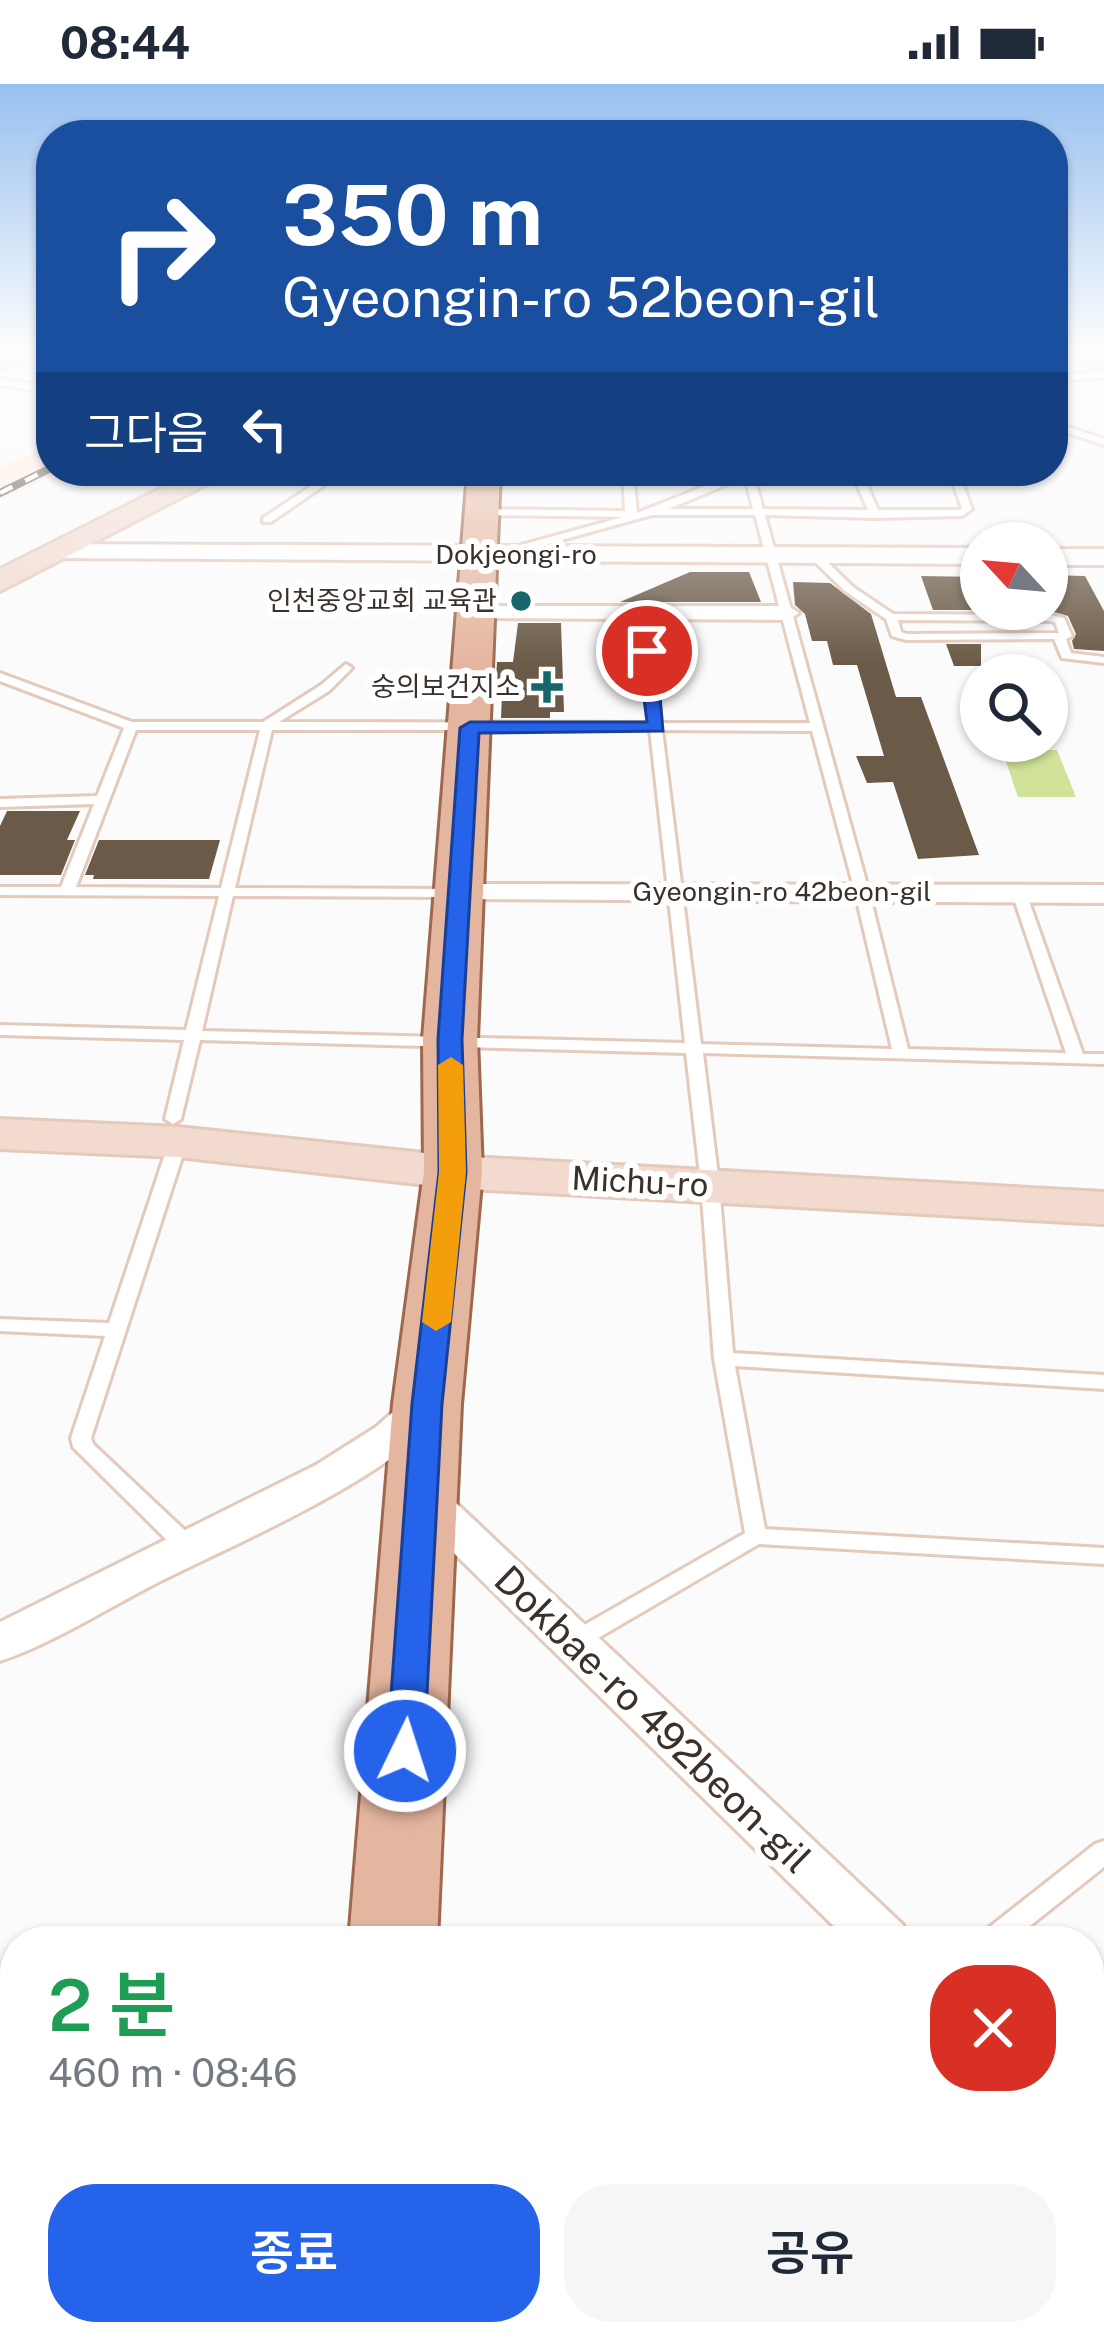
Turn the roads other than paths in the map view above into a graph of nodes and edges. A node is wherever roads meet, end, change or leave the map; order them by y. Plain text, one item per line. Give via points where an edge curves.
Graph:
1 (177, 486) edge
2 (318, 486) edge
3 (630, 486) edge
4 (714, 486) edge
5 (752, 486) edge
6 (863, 486) edge
7 (958, 486) edge
8 (652, 512) junction
9 (759, 514) junction
10 (875, 514) junction
11 (633, 515) junction
12 (267, 520) dead end
13 (483, 541) edge
14 (52, 552) junction
15 (770, 556) junction
16 (815, 556) junction
17 (960, 556) edge
18 (1068, 556) edge
19 (1104, 557) edge
20 (0, 581) edge
21 (642, 613) junction
22 (788, 613) junction
23 (891, 617) junction
24 (1060, 639) junction
25 (1104, 660) edge
26 (346, 668) dead end
27 (0, 677) edge
28 (266, 725) junction
29 (131, 726) junction
30 (657, 727) junction
31 (818, 727) junction
32 (470, 728) junction
33 (102, 800) junction
34 (0, 803) edge
35 (0, 891) edge
36 (67, 891) junction
37 (225, 892) junction
38 (677, 892) junction
39 (862, 892) junction
40 (459, 893) junction
41 (1019, 893) junction
42 (1104, 894) edge
43 (0, 1030) edge
44 (190, 1034) junction
45 (450, 1039) junction
46 (690, 1045) junction
47 (900, 1050) junction
48 (1076, 1058) junction
49 (1104, 1059) edge
50 (176, 1130) junction
51 (0, 1134) edge
52 (453, 1172) junction
53 (710, 1184) junction
54 (1104, 1208) edge
55 (0, 1324) edge
56 (116, 1330) junction
57 (724, 1359) junction
58 (1104, 1382) edge
59 (427, 1404) junction
60 (331, 1475) junction
61 (421, 1505) junction
62 (756, 1537) junction
63 (188, 1547) junction
64 (1104, 1556) edge
65 (0, 1642) edge
66 (573, 1642) junction
67 (1104, 1852) edge
68 (394, 1926) edge
69 (868, 1926) edge
70 (1011, 1926) edge

1 - 14 main road
2 - 12 lane
3 - 11 lane
4 - 8 lane
5 - 9 lane
6 - 10 lane
7 - 10 lane via 962,513
8 - 9 lane
8 - 11 lane
9 - 10 lane
9 - 15 lane
11 - 13 lane
11 - 13 lane
13 - 14 street, Dokjeongi-ro
13 - 15 street, Dokjeongi-ro
13 - 21 street
13 - 32 main road
14 - 20 main road
15 - 16 street, Dokjeongi-ro
15 - 22 lane
16 - 17 street, Dokjeongi-ro
16 - 23 lane
18 - 19 street
21 - 22 street
21 - 30 lane
22 - 31 lane
23 - 24 lane via 896,634 906,637
23 - 24 lane via 1050,618 1060,620
24 - 25 lane via 1066,656
26 - 28 lane
27 - 29 lane
28 - 29 lane
28 - 32 lane
28 - 37 lane
29 - 33 lane
30 - 31 lane
30 - 32 lane
30 - 38 lane
31 - 39 lane
32 - 40 main road
33 - 34 lane
33 - 36 lane
35 - 36 lane
36 - 37 lane
37 - 40 lane
37 - 44 lane
38 - 39 street, Gyeongin-ro 42beon-gil
38 - 40 street, Gyeongin-ro 42beon-gil
38 - 46 lane
39 - 41 street, Gyeongin-ro 42beon-gil
39 - 47 lane
40 - 45 main road
41 - 42 street, Gyeongin-ro 42beon-gil
41 - 48 lane
43 - 44 lane
44 - 45 lane
44 - 50 lane
45 - 46 lane
45 - 52 main road
46 - 47 lane
46 - 53 lane
47 - 48 lane
48 - 49 lane
50 - 51 main road, Michu-ro
50 - 52 main road, Michu-ro
50 - 56 lane
52 - 53 main road, Michu-ro
52 - 59 main road
53 - 54 main road, Michu-ro
53 - 57 lane
55 - 56 lane
56 - 63 lane via 83,1447
57 - 58 lane
57 - 62 lane
59 - 60 street
59 - 61 main road
60 - 61 street, Dokbae-ro 492beon-gil via 374,1474
60 - 63 street
61 - 66 street, Dokbae-ro 492beon-gil
61 - 68 main road
62 - 64 lane
62 - 66 lane
63 - 65 street
66 - 69 street, Dokbae-ro 492beon-gil
67 - 70 lane

